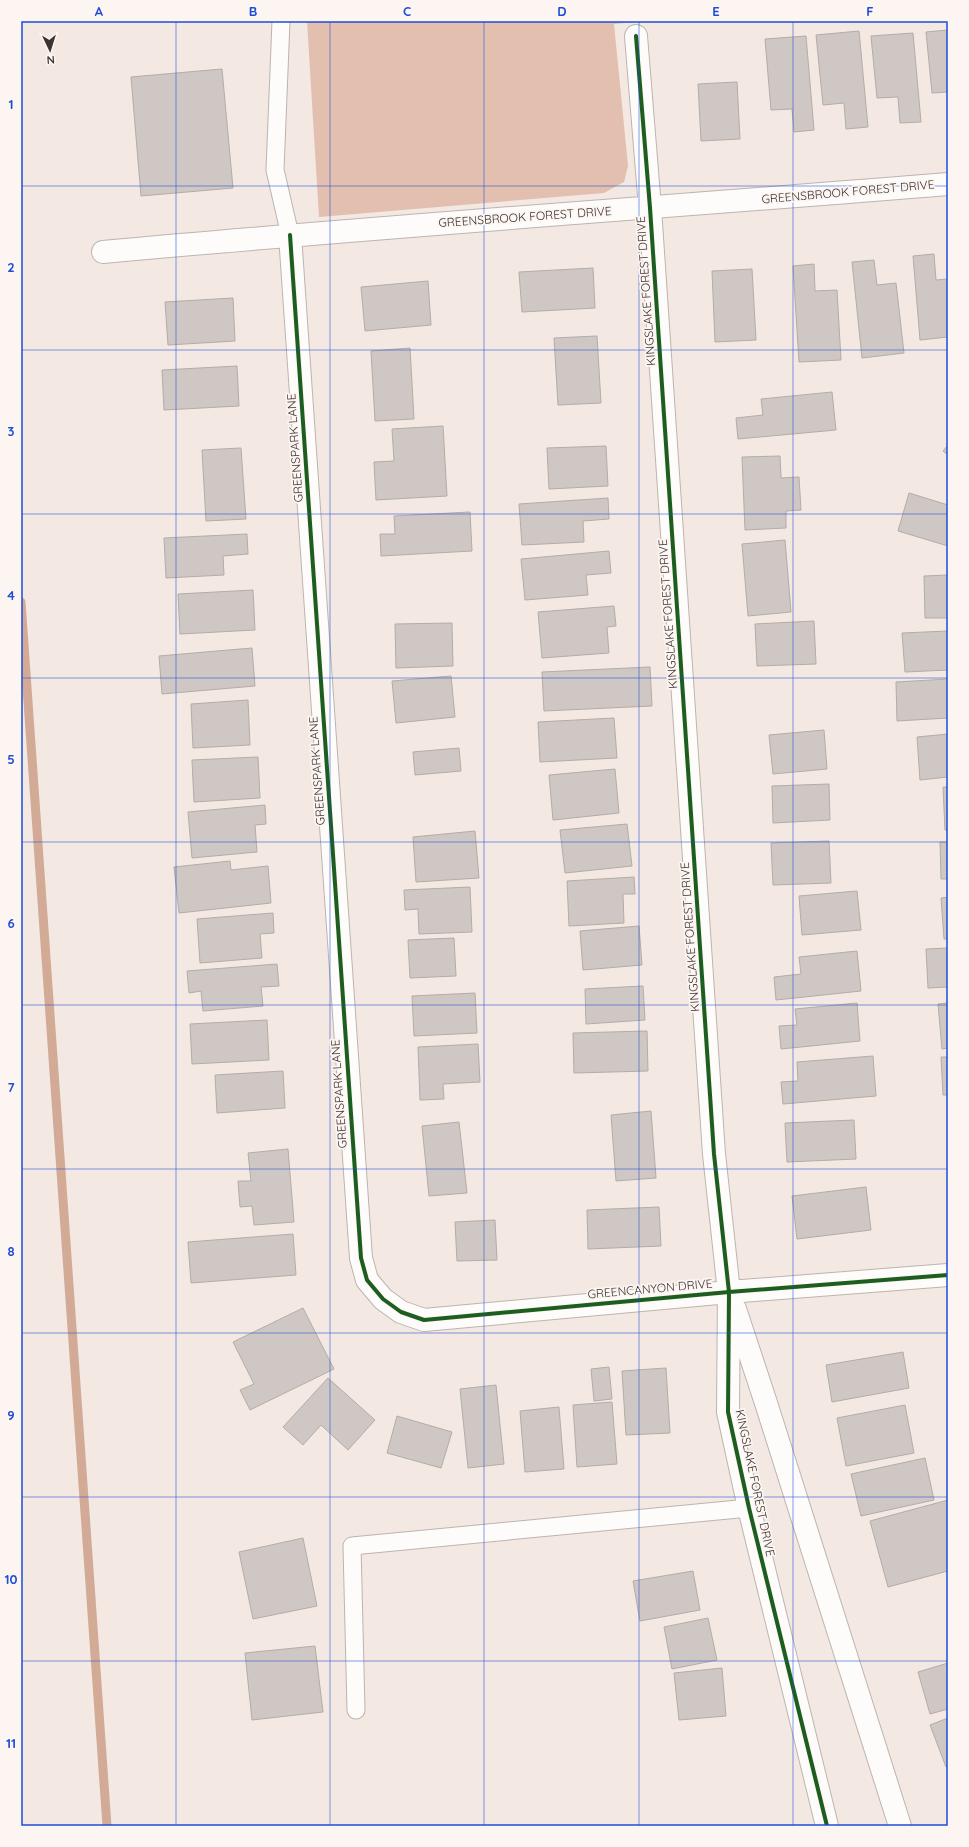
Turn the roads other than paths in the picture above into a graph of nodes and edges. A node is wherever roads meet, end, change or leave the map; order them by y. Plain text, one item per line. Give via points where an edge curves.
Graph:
1 (281, 21) edge
2 (636, 36) dead end
3 (948, 184) edge
4 (650, 208) junction
5 (290, 235) junction
6 (103, 252) dead end
7 (948, 1275) edge
8 (729, 1292) junction
9 (383, 1299) joint
10 (749, 1508) junction
11 (356, 1710) dead end
12 (827, 1826) edge
13 (900, 1826) edge

1 - 5 lane via 275,170
2 - 4 street, KINGSLAKE FOREST DRIVE
3 - 4 street, GREENSBROOK FOREST DRIVE
4 - 5 street, GREENSBROOK FOREST DRIVE
4 - 8 street, KINGSLAKE FOREST DRIVE via 714,1146
5 - 6 street, GREENSBROOK FOREST DRIVE
5 - 9 street, GREENSPARK LANE via 361,1258 367,1280
7 - 8 street, GREENCANYON DRIVE
8 - 9 street, GREENCANYON DRIVE via 424,1320 401,1312
8 - 10 street, KINGSLAKE FOREST DRIVE via 728,1412
8 - 13 street, KINGSLAKE FOREST DRIVE
10 - 11 lane via 352,1546
10 - 12 street, KINGSLAKE FOREST DRIVE

